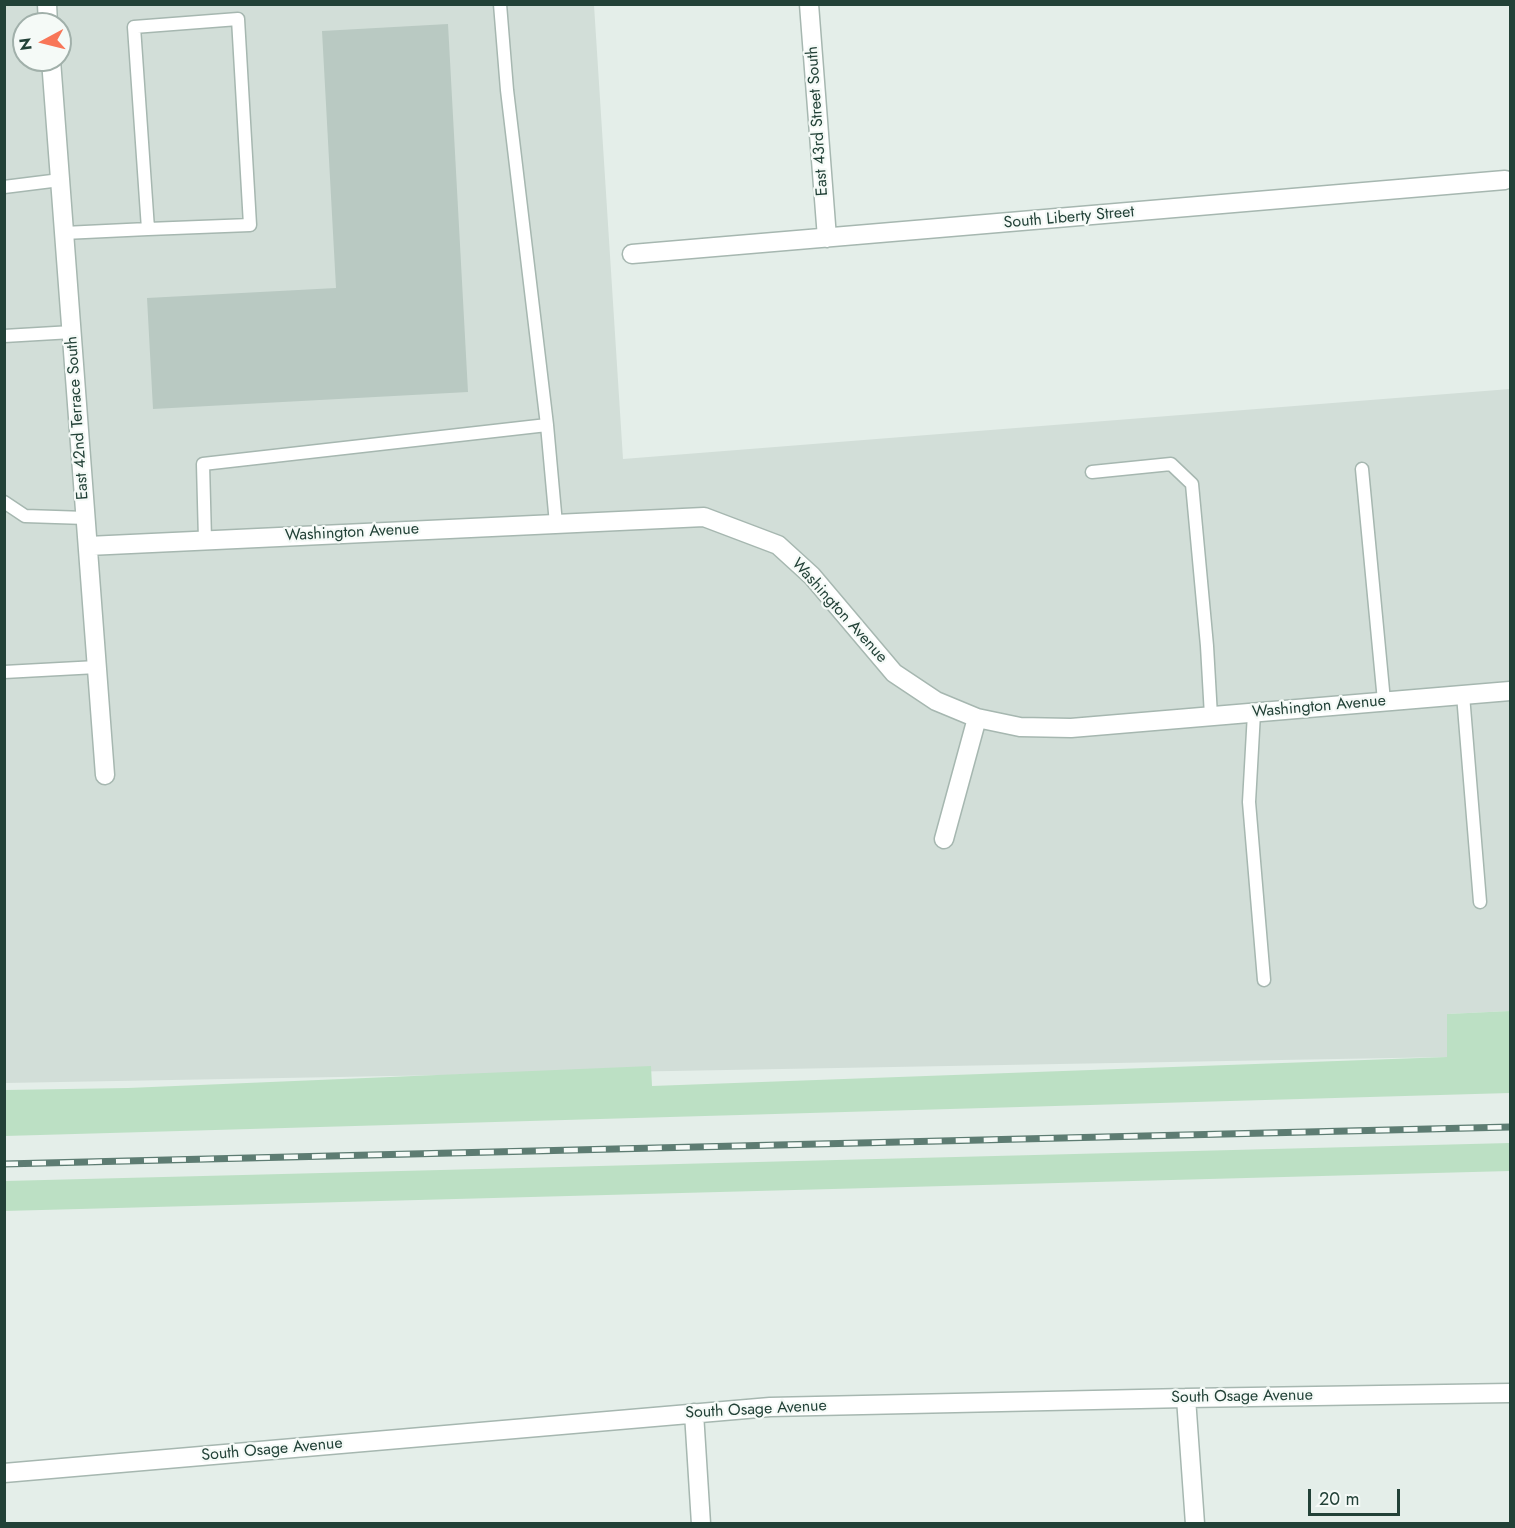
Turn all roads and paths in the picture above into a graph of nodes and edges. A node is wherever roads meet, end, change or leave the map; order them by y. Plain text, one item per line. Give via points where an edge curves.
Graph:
1 (500, 4) edge
2 (809, 4) edge
3 (52, 72) edge
4 (60, 180) junction
5 (1505, 180) dead end
6 (4, 187) edge
7 (148, 229) junction
8 (64, 233) junction
9 (827, 238) junction
10 (632, 254) dead end
11 (72, 332) junction
12 (4, 336) edge
13 (547, 425) junction
14 (1362, 469) dead end
15 (1092, 472) dead end
16 (4, 502) edge
17 (86, 518) junction
18 (556, 524) junction
19 (205, 540) junction
20 (88, 546) junction
21 (97, 667) junction
22 (4, 672) edge
23 (1510, 691) edge
24 (1463, 695) junction
25 (1384, 701) junction
26 (1254, 713) junction
27 (1211, 716) junction
28 (977, 718) junction
29 (105, 775) dead end
30 (944, 839) dead end
31 (1480, 902) dead end
32 (1264, 980) dead end
33 (1510, 1393) edge
34 (1186, 1398) junction
35 (694, 1413) junction
36 (4, 1473) edge
37 (701, 1524) edge
38 (1194, 1524) edge

1 - 13 lane
2 - 9 street, East 43rd Street South
3 - 4 street, East 42nd Terrace South
4 - 6 lane
4 - 8 street, East 42nd Terrace South
5 - 9 street, South Liberty Street
7 - 7 lane via 134,27 238,19 250,225
7 - 8 lane
8 - 11 street, East 42nd Terrace South
9 - 10 street, South Liberty Street
11 - 12 lane
11 - 17 street, East 42nd Terrace South
13 - 18 lane
13 - 19 lane via 203,464
14 - 25 lane
15 - 27 lane via 1171,464 1192,484
16 - 17 lane via 25,516
17 - 20 street, East 42nd Terrace South
18 - 19 street, Washington Avenue
18 - 28 street, Washington Avenue via 704,517 778,545 812,576 894,673 936,701
19 - 20 street, Washington Avenue
20 - 21 street, East 42nd Terrace South
21 - 22 lane
21 - 29 street, East 42nd Terrace South
23 - 24 street, Washington Avenue
24 - 25 street, Washington Avenue
24 - 31 lane
25 - 26 street, Washington Avenue
26 - 27 street, Washington Avenue
26 - 32 lane via 1249,802
27 - 28 street, Washington Avenue via 1071,728 1020,727
28 - 30 street
33 - 34 street, South Osage Avenue
34 - 35 street, South Osage Avenue via 770,1407
34 - 38 street
35 - 36 street, South Osage Avenue
35 - 37 street

